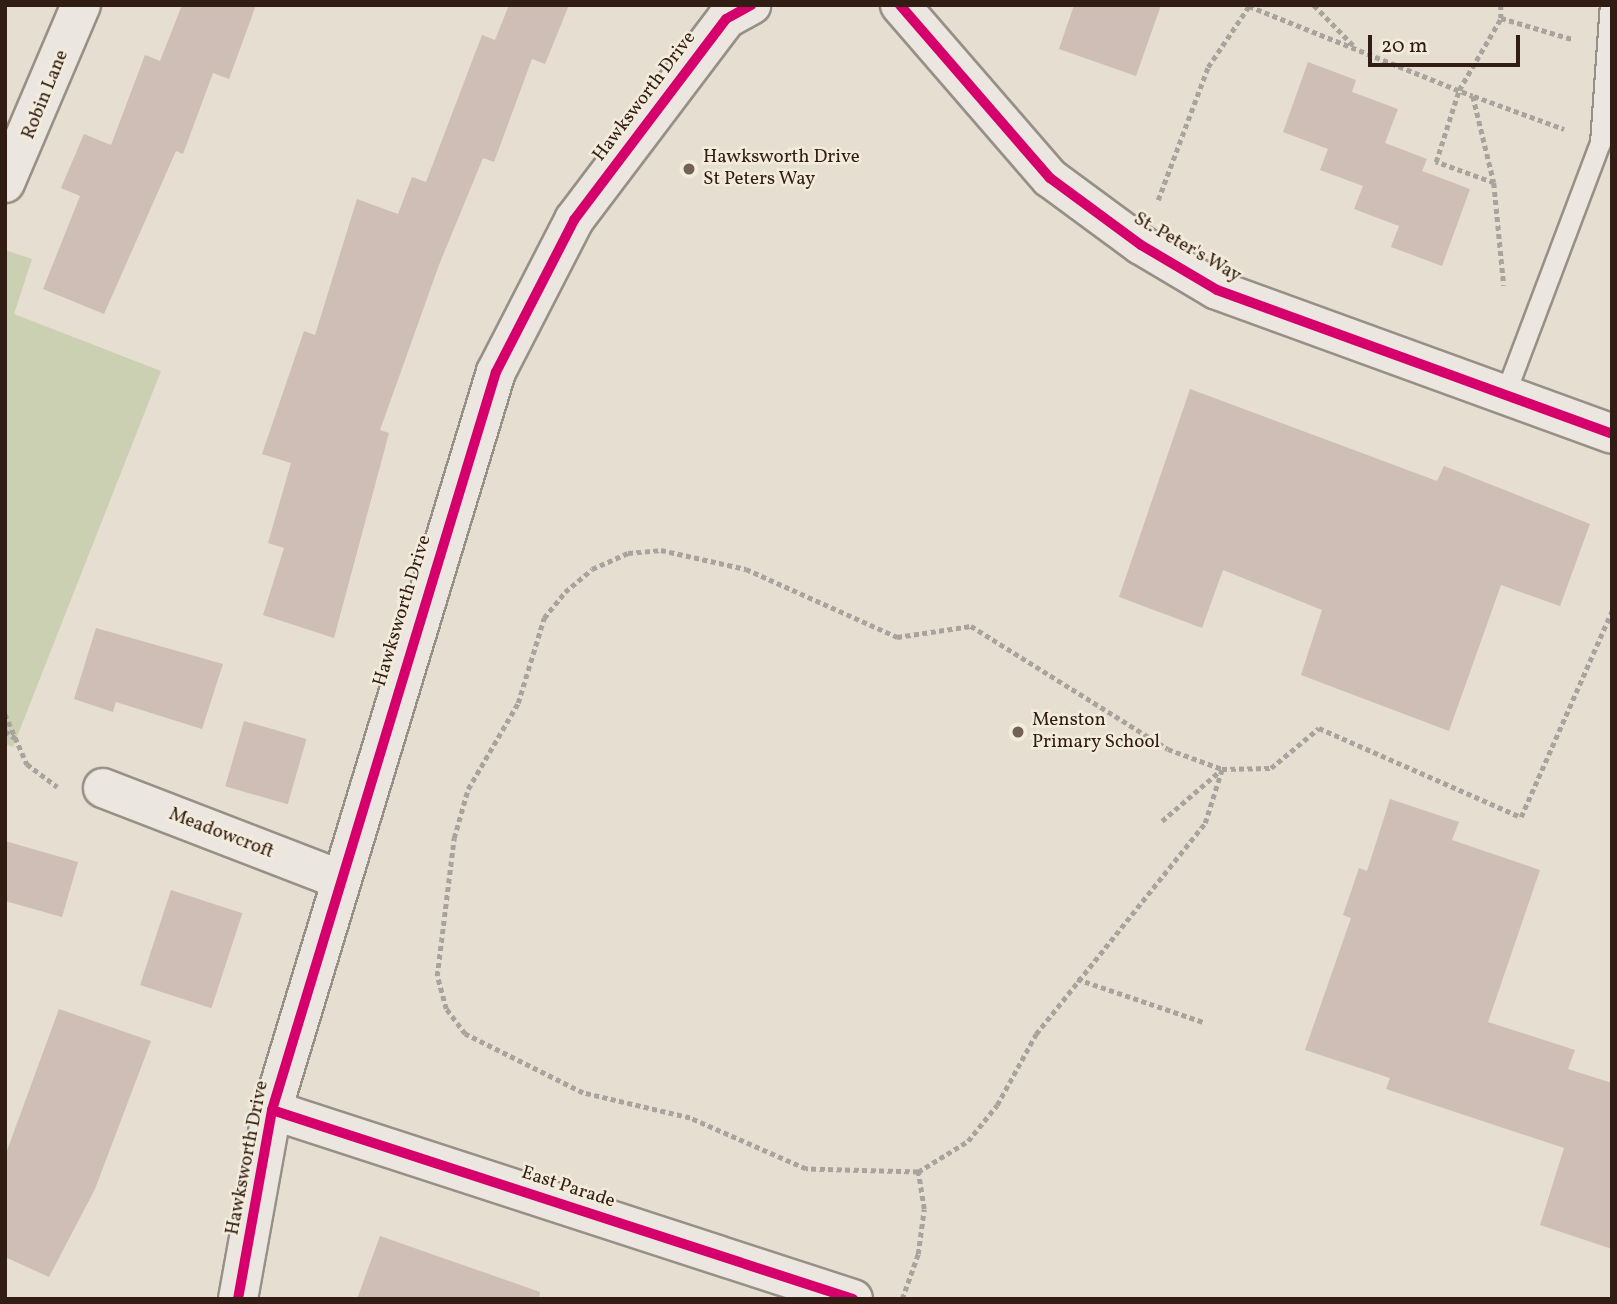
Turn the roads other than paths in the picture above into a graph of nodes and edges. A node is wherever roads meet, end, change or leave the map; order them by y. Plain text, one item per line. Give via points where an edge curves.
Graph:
1 (81, 5) edge
2 (751, 5) edge
3 (900, 5) edge
4 (1610, 5) edge
5 (5, 183) edge
6 (1505, 394) junction
7 (1612, 434) edge
8 (103, 788) road end
9 (338, 880) junction
10 (272, 1110) junction
11 (238, 1299) edge
12 (853, 1299) edge

1 - 5 street, Robin Lane
2 - 9 street, Hawksworth Drive via 726,19 574,220 496,372
3 - 6 street, St. Peter's Way via 1050,178 1141,245 1217,290
4 - 6 lane via 1600,142
6 - 7 street, St. Peter's Way
8 - 9 street, Meadowcroft
9 - 10 street, Hawksworth Drive
10 - 11 street, Hawksworth Drive
10 - 12 street, East Parade

